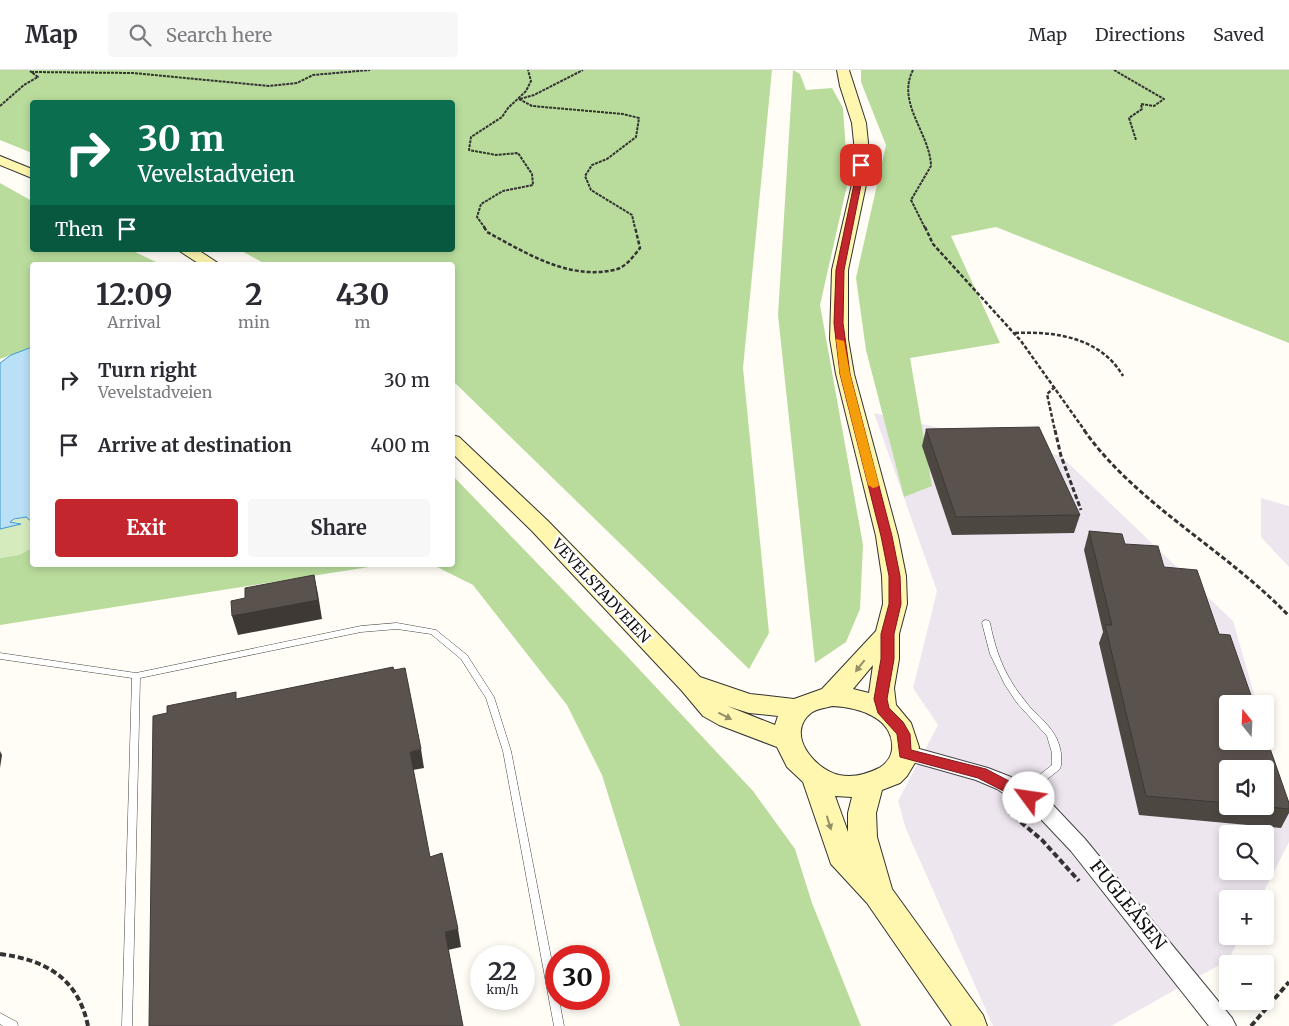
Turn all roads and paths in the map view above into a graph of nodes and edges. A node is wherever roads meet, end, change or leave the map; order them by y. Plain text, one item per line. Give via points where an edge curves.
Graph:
1 (370, 70) edge
2 (528, 70) edge
3 (583, 70) edge
4 (844, 70) edge
5 (913, 70) edge
6 (1114, 70) edge
7 (31, 71) edge
8 (519, 100) junction
9 (0, 106) edge
10 (1136, 140) dead end
11 (0, 160) edge
12 (30, 173) edge
13 (190, 252) edge
14 (208, 262) edge
15 (1014, 333) junction
16 (1124, 376) dead end
17 (1055, 387) junction
18 (455, 444) edge
19 (1081, 510) dead end
20 (1289, 616) edge
21 (986, 623) dead end
22 (887, 634) junction
23 (0, 656) edge
24 (136, 676) junction
25 (691, 684) junction
26 (831, 696) junction
27 (800, 708) junction
28 (883, 710) junction
29 (786, 740) junction
30 (905, 754) junction
31 (814, 777) junction
32 (870, 784) junction
33 (1022, 794) junction
34 (1080, 882) dead end
35 (878, 894) junction
36 (0, 954) edge
37 (1289, 982) edge
38 (0, 1018) edge
39 (13, 1026) edge
40 (88, 1026) edge
41 (127, 1026) edge
42 (559, 1026) edge
43 (971, 1026) edge
44 (1224, 1026) edge
45 (1251, 1026) edge

1 - 7 path via 313,75 297,82 269,86 133,73
2 - 8 path via 531,83
3 - 8 path via 534,96
4 - 22 main road, VEVELSTADVEIEN via 859,123 862,152 860,180 840,270 839,339 892,560 895,604
5 - 15 path via 907,81 907,91 928,144 932,164 912,197 912,203 933,244
6 - 10 path via 1164,99 1154,106 1141,104 1142,109 1129,118
7 - 9 path via 38,77
8 - 8 path via 532,106 639,118 636,137 607,159 592,165 585,176 591,190 632,214 640,248 630,261 615,270 571,271 538,260 487,232 477,217 481,204 503,191 533,185 532,174 518,153 496,155 470,150 470,137 502,118 508,108
11 - 12 main road
13 - 14 main road
15 - 16 path via 1050,333 1083,343 1111,358
15 - 17 path
17 - 19 path via 1047,394 1061,456
17 - 20 path via 1116,470 1243,571
18 - 25 main road, VEVELSTADVEIEN
21 - 33 lane via 991,649 1003,676 1021,702 1046,726 1057,747 1057,766
22 -> 26 main road, VEVELSTADVEIEN
22 - 28 main road, VEVELSTADVEIEN via 888,659 880,699
23 - 24 lane
24 - 41 lane
24 - 42 lane via 361,629 397,626 433,632 464,657 490,697 507,751
25 - 27 main road, VEVELSTADVEIEN via 749,703
25 -> 29 main road, VEVELSTADVEIEN via 712,710
26 - 27 main road, VEVELSTADVEIEN
26 - 28 main road, VEVELSTADVEIEN via 858,699
27 - 29 main road via 789,723
28 - 30 main road, VEVELSTADVEIEN via 903,734
29 - 31 main road via 795,760
30 - 32 main road via 893,773
30 - 33 street, FUGLEÅSEN via 981,773
31 - 32 main road via 842,786
31 -> 35 main road via 841,855
32 - 35 main road via 860,822
33 - 34 path via 1010,804 1010,813 1042,840
33 - 44 street, FUGLEÅSEN via 1044,809 1078,845
35 - 43 main road
36 - 40 path via 28,958 58,973 82,1000
37 - 45 path
38 - 39 lane

